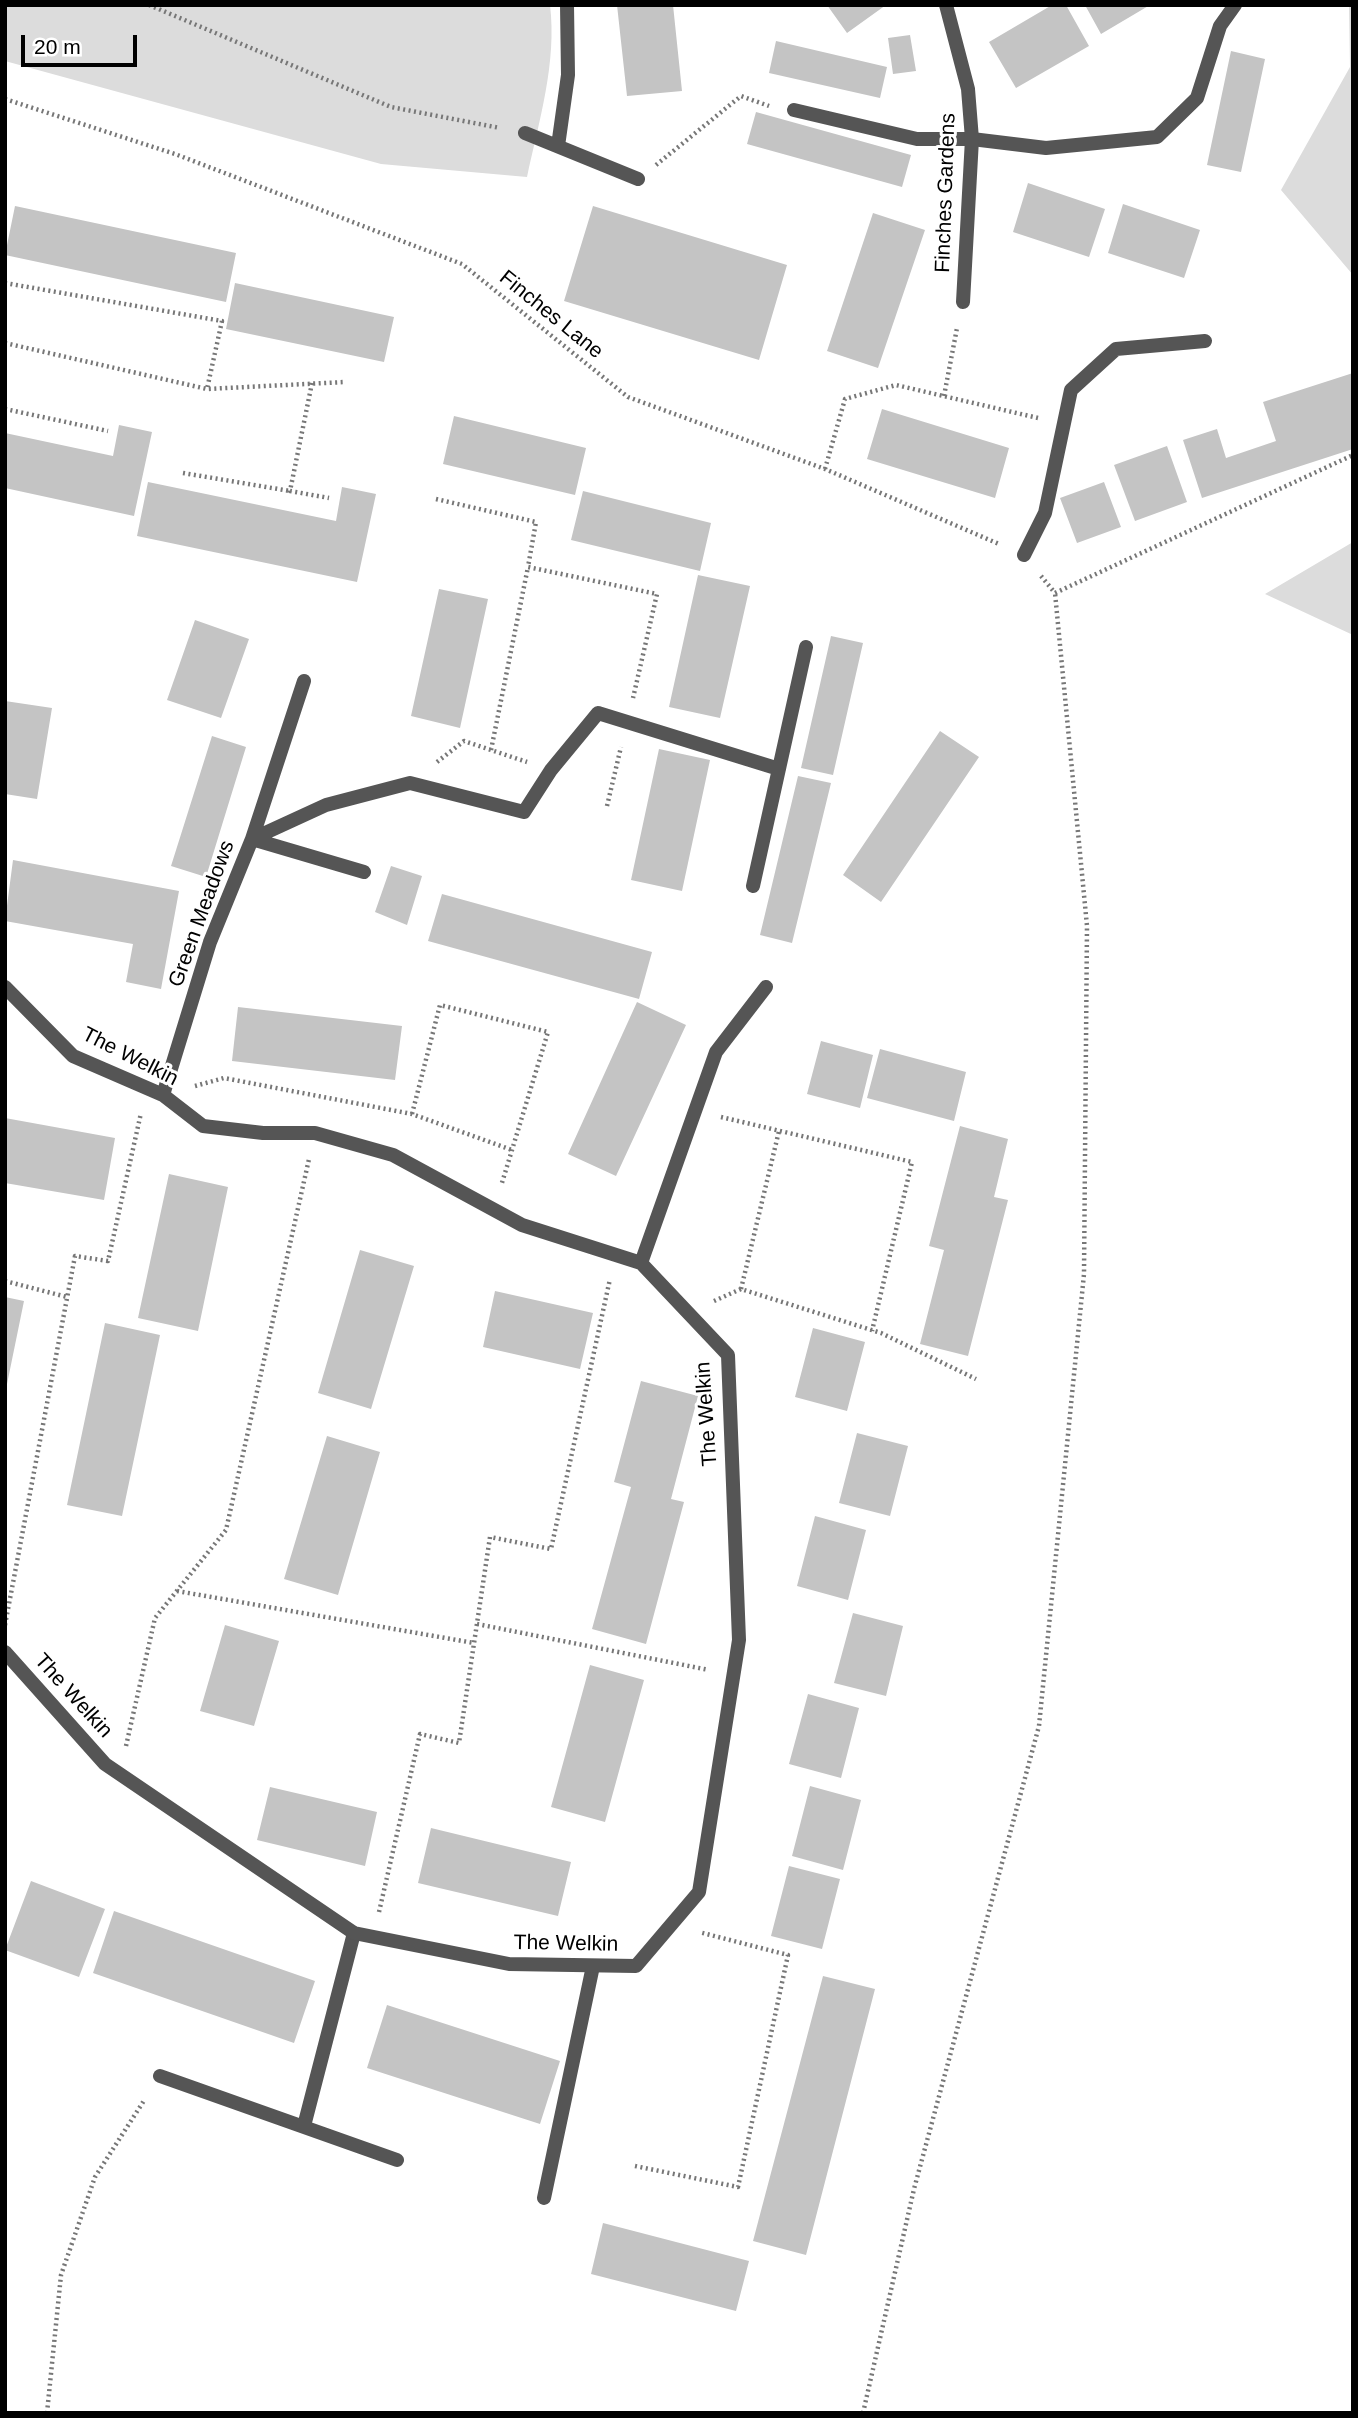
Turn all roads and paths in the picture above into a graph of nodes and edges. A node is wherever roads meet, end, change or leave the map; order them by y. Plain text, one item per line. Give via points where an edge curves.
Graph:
1 (149, 5) edge
2 (567, 5) edge
3 (946, 5) edge
4 (1235, 5) edge
5 (5, 99) edge
6 (794, 110) joint
7 (525, 133) joint
8 (972, 139) junction
9 (558, 146) junction
10 (638, 180) joint
11 (5, 283) edge
12 (963, 302) joint
13 (1205, 341) dead end
14 (5, 343) edge
15 (345, 382) dead end
16 (312, 383) junction
17 (207, 389) junction
18 (944, 396) junction
19 (5, 409) edge
20 (1063, 426) junction
21 (108, 431) dead end
22 (1353, 455) edge
23 (825, 469) junction
24 (183, 473) dead end
25 (290, 491) junction
26 (329, 498) dead end
27 (436, 499) dead end
28 (1024, 555) junction
29 (528, 567) junction
30 (1055, 593) junction
31 (806, 647) dead end
32 (304, 681) dead end
33 (627, 722) junction
34 (491, 750) junction
35 (779, 769) junction
36 (551, 770) junction
37 (410, 783) junction
38 (607, 806) dead end
39 (252, 839) junction
40 (364, 872) dead end
41 (753, 886) dead end
42 (766, 987) dead end
43 (6, 991) edge
44 (146, 1088) junction
45 (163, 1094) junction
46 (695, 1111) junction
47 (412, 1114) junction
48 (779, 1131) junction
49 (315, 1133) junction
50 (512, 1150) junction
51 (494, 1210) junction
52 (616, 1255) junction
53 (641, 1263) junction
54 (5, 1280) edge
55 (741, 1289) junction
56 (68, 1297) junction
57 (687, 1312) junction
58 (872, 1331) junction
59 (976, 1379) dead end
60 (177, 1591) junction
61 (477, 1624) junction
62 (5, 1625) edge
63 (474, 1643) junction
64 (5, 1652) edge
65 (733, 1674) junction
66 (120, 1774) junction
67 (671, 1924) junction
68 (354, 1933) junction
69 (374, 1937) junction
70 (593, 1966) junction
71 (160, 2076) joint
72 (304, 2126) junction
73 (397, 2160) dead end
74 (635, 2166) dead end
75 (544, 2198) dead end
76 (47, 2413) edge
77 (863, 2413) edge

1 - 7 path via 391,107
2 - 9 street via 568,75
3 - 8 street, Finches Gardens via 968,89
4 - 8 street via 1220,26 1197,98 1157,138 1046,148
5 - 23 path, Finches Lane via 175,154 463,264 628,397
6 - 8 street via 916,139
6 - 10 path via 741,96
7 - 9 street
8 - 12 street, Finches Gardens
9 - 10 street
11 - 17 path via 222,321
12 - 18 path
13 - 20 street via 1116,349 1070,390
14 - 17 path
15 - 16 path
16 - 17 path
16 - 25 path
18 - 20 path
18 - 23 path via 896,385 845,399
19 - 21 path
20 - 28 street via 1045,513
22 - 30 path
23 - 28 path, Finches Lane
24 - 25 path
25 - 26 path
27 - 29 path via 536,522
28 - 30 path, Finches Lane
29 - 33 path via 657,594
29 - 34 path
30 - 77 path via 1087,926 1084,1274 1039,1726 914,2189
31 - 35 street
32 - 39 street
33 - 35 street, Green Meadows
33 - 36 street, Green Meadows via 598,713
33 - 38 path
34 - 36 path
34 - 37 path via 464,741
35 - 41 street
36 - 37 street, Green Meadows via 524,811
37 - 39 street, Green Meadows via 326,805
39 - 40 street
39 - 45 street, Green Meadows via 210,942
42 - 46 street via 716,1052
43 - 44 street, The Welkin via 73,1056
44 - 45 street, The Welkin
44 - 56 path via 108,1261 75,1256
45 - 47 path via 223,1078
45 - 49 street, The Welkin via 203,1126
46 - 48 path
46 - 53 street
47 - 50 path
47 - 50 path via 440,1005 548,1032
48 - 55 path
48 - 58 path via 912,1162
49 - 51 street, The Welkin via 393,1155
49 - 60 path via 226,1530
50 - 51 path
51 - 52 street, The Welkin via 522,1226
52 - 53 street, The Welkin
52 - 61 path via 551,1549 489,1537
53 - 57 street, The Welkin
54 - 56 path
55 - 57 path
55 - 58 path
56 - 62 path
57 - 65 street, The Welkin via 728,1355 739,1640
58 - 59 path
60 - 63 path
60 - 66 path via 155,1618
61 - 63 path
61 - 65 path
63 - 69 path via 459,1743 420,1734
64 - 66 street, The Welkin via 105,1764
65 - 67 street, The Welkin via 699,1892
66 - 68 street, The Welkin
67 - 70 street, The Welkin via 636,1966
67 - 74 path via 788,1955 738,2187
68 - 69 street, The Welkin
68 - 72 street
69 - 70 street, The Welkin via 509,1964
70 - 75 street
71 - 72 street
71 - 76 path via 95,2177 61,2274
72 - 73 street

